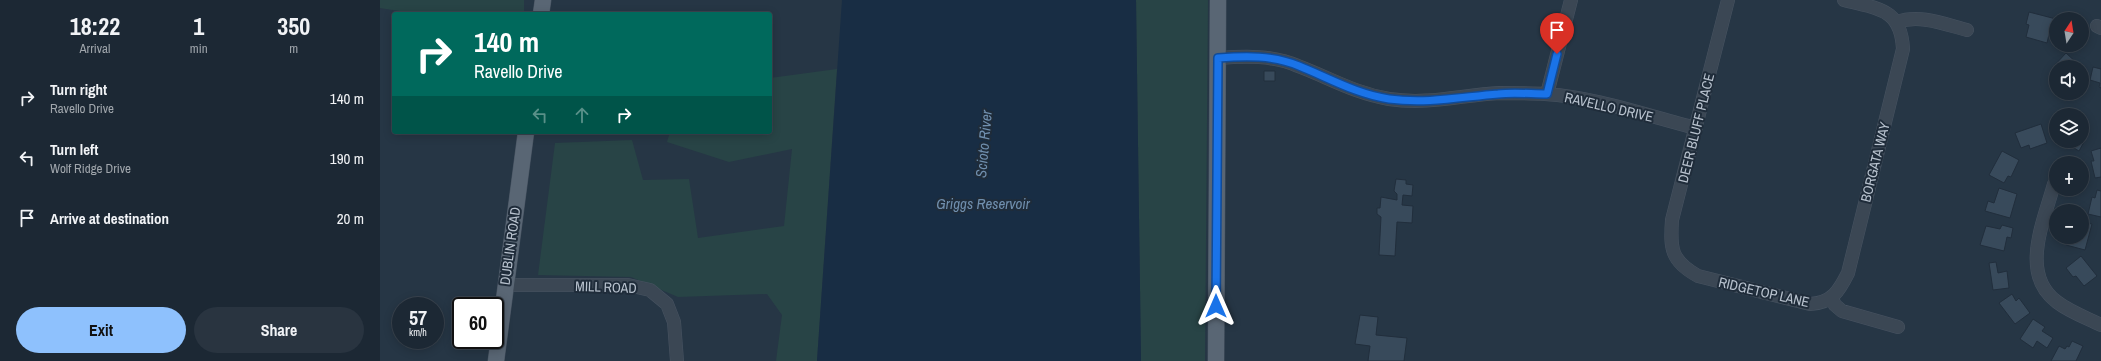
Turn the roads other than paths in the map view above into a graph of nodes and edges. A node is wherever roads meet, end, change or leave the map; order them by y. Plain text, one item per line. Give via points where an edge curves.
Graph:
1 (543, 0) edge
2 (1218, 0) edge
3 (1571, 0) edge
4 (1728, 0) edge
5 (1844, 0) edge
6 (542, 12) edge
7 (1897, 22) junction
8 (1967, 30) dead end
9 (1218, 58) junction
10 (1547, 94) junction
11 (1696, 128) junction
12 (526, 134) edge
13 (2051, 196) edge
14 (1674, 256) joint
15 (505, 285) junction
16 (1831, 297) junction
17 (2101, 325) edge
18 (1898, 327) dead end
19 (496, 361) edge
20 (677, 361) edge
21 (1216, 361) edge

1 - 6 main road
2 - 9 main road
3 - 10 street
4 - 11 street, DEER BLUFF PLACE
5 - 7 street via 1884,10
7 - 8 street via 1907,18 1918,18
7 - 16 street, BORGATA WAY via 1902,34 1903,49 1848,273 1839,292
9 - 10 street, RAVELLO DRIVE via 1242,56 1281,61 1298,65 1352,90 1409,101 1499,94
9 - 21 main road
10 - 11 street, RAVELLO DRIVE via 1588,100
11 - 14 street, DEER BLUFF PLACE via 1672,220 1671,239
12 - 15 main road, DUBLIN ROAD
13 - 17 street via 2038,244 2037,271 2044,287 2056,301
14 - 16 street, RIDGETOP LANE via 1685,269 1698,276 1810,304 1818,304
15 - 19 main road, DUBLIN ROAD
15 - 20 street, MILL ROAD via 628,285 650,290 666,304 674,322
16 - 18 street, RIDGETOP LANE via 1842,311

